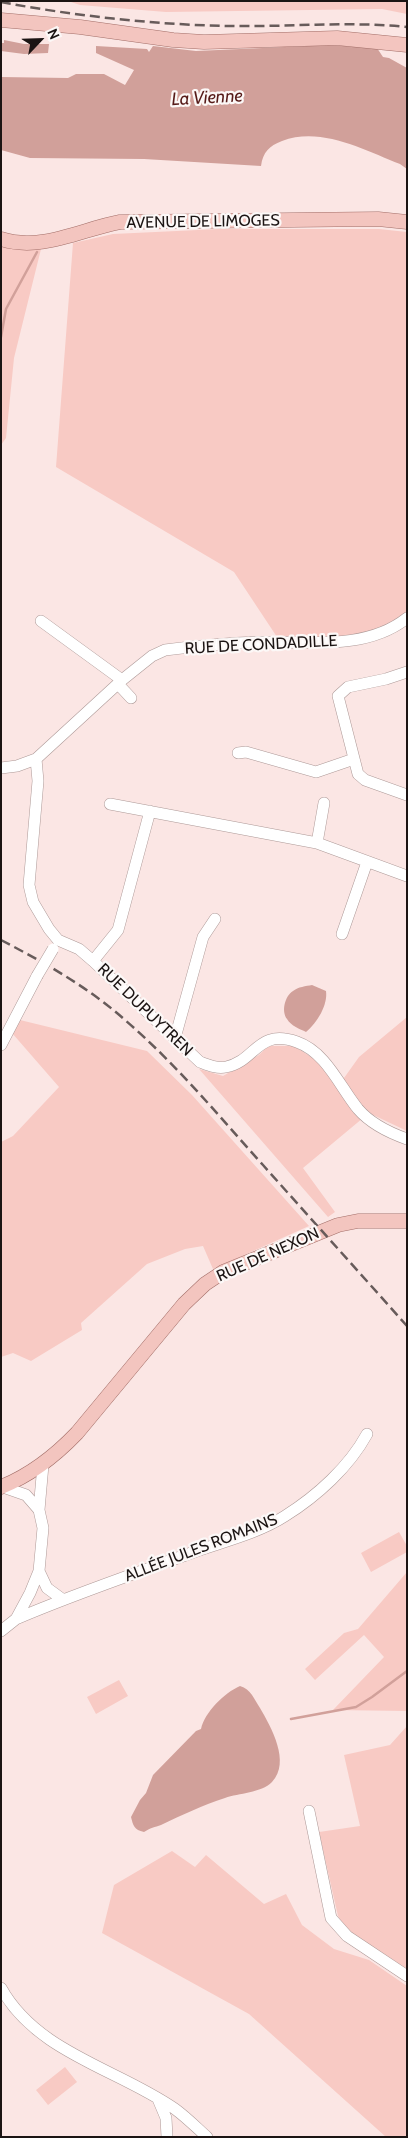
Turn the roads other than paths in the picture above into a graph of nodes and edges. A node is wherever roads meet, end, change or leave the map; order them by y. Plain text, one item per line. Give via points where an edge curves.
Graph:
1 (1, 20) edge
2 (407, 45) edge
3 (407, 222) edge
4 (1, 240) edge
5 (407, 618) edge
6 (40, 621) dead end
7 (407, 672) edge
8 (120, 682) junction
9 (131, 698) dead end
10 (238, 753) dead end
11 (354, 758) junction
12 (36, 759) junction
13 (1, 768) edge
14 (407, 796) edge
15 (324, 803) dead end
16 (110, 804) dead end
17 (150, 811) junction
18 (317, 843) junction
19 (367, 862) junction
20 (407, 876) edge
21 (215, 919) dead end
22 (342, 934) dead end
23 (56, 944) junction
24 (93, 961) junction
25 (175, 1038) junction
26 (1, 1045) edge
27 (407, 1139) edge
28 (407, 1221) edge
29 (367, 1434) dead end
30 (42, 1465) junction
31 (22, 1477) junction
32 (2, 1487) edge
33 (26, 1495) junction
34 (39, 1510) junction
35 (39, 1571) junction
36 (62, 1599) junction
37 (16, 1619) junction
38 (1, 1631) edge
39 (309, 1811) dead end
40 (407, 1976) edge
41 (1, 1988) edge
42 (158, 2099) junction
43 (167, 2137) edge
44 (207, 2137) edge

1 - 2 main road via 204,42 337,38
3 - 4 main road, AVENUE DE LIMOGES via 378,219 120,222 60,239 25,243
5 - 8 street, RUE DE CONDADILLE via 387,631 358,640 260,642 165,650 152,656
6 - 8 street
7 - 11 street via 348,687 338,696
8 - 9 street
8 - 12 street, RUE DE CONDADILLE
10 - 11 street via 246,752 316,772
11 - 14 street via 358,774 365,780
12 - 13 street, RUE DE CONDADILLE via 27,764
12 - 23 street, RUE DUPUYTREN via 38,781 29,885 33,902
15 - 18 street
16 - 17 street
17 - 18 street
17 - 24 street via 118,930
18 - 19 street
19 - 20 street
19 - 22 street
21 - 25 street via 203,937
23 - 24 street, RUE DUPUYTREN via 79,949
23 - 26 street, bridge
24 - 25 street, RUE DUPUYTREN
25 - 27 street, RUE DUPUYTREN via 200,1062 214,1067 226,1067 240,1061 270,1039 299,1042 327,1065 359,1110
28 - 30 main road, RUE DE NEXON via 358,1221 338,1225 223,1272 205,1284 184,1304 77,1433
29 - 36 street, ALLÉE JULES ROMAINS via 358,1452 317,1493 283,1517 242,1535
30 - 31 main road, RUE DE NEXON
30 - 34 street
31 - 32 main road, RUE DE NEXON
31 - 33 street
32 - 33 street
33 - 34 street
34 - 35 street via 43,1528
35 - 36 street via 46,1588
35 - 37 street
36 - 37 street, ALLÉE JULES ROMAINS
37 - 38 street
39 - 40 street via 331,1918 347,1936
41 - 42 street via 28,2021 54,2043
42 - 43 street via 166,2118
42 - 44 street via 176,2109

